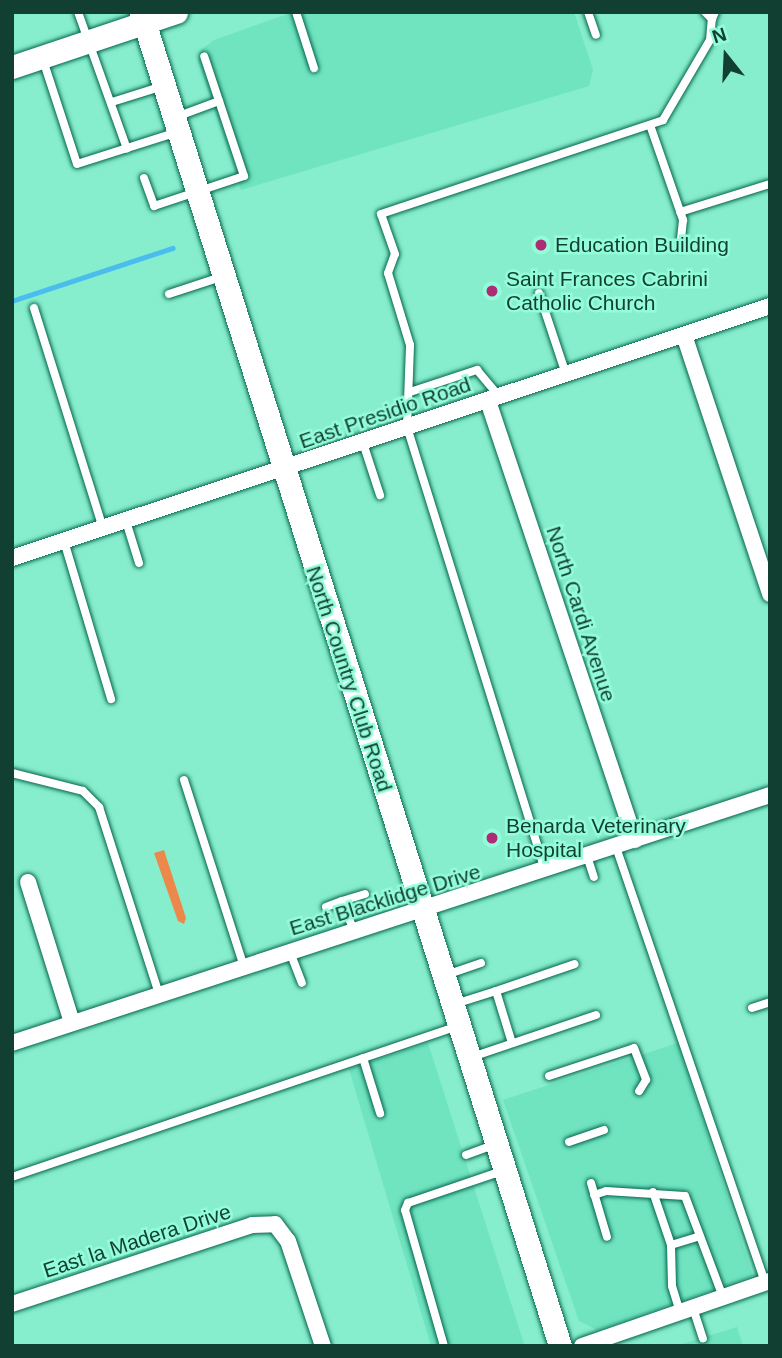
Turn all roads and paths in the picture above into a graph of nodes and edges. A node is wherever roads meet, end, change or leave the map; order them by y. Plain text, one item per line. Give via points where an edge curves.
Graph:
1 (78, 12) edge
2 (176, 12) edge
3 (296, 12) edge
4 (588, 12) edge
5 (705, 12) edge
6 (714, 16) edge
7 (143, 18) edge
8 (596, 35) dead end
9 (92, 41) junction
10 (204, 56) dead end
11 (42, 57) junction
12 (12, 67) edge
13 (314, 68) dead end
14 (163, 86) junction
15 (219, 101) junction
16 (112, 102) junction
17 (175, 125) junction
18 (650, 125) junction
19 (127, 149) junction
20 (144, 178) dead end
21 (770, 184) edge
22 (195, 192) junction
23 (680, 212) junction
24 (680, 247) dead end
25 (221, 277) junction
26 (539, 293) dead end
27 (169, 294) dead end
28 (770, 306) edge
29 (34, 308) dead end
30 (684, 335) junction
31 (566, 374) junction
32 (410, 392) junction
33 (494, 399) junction
34 (407, 428) junction
35 (363, 443) junction
36 (282, 470) junction
37 (380, 495) dead end
38 (125, 521) junction
39 (103, 528) junction
40 (64, 541) junction
41 (12, 558) edge
42 (139, 564) dead end
43 (770, 594) edge
44 (111, 699) dead end
45 (12, 773) edge
46 (184, 780) dead end
47 (770, 795) edge
48 (635, 840) junction
49 (616, 847) junction
50 (587, 856) junction
51 (545, 870) junction
52 (594, 877) dead end
53 (29, 882) dead end
54 (365, 894) dead end
55 (342, 901) junction
56 (326, 907) dead end
57 (423, 911) junction
58 (354, 931) junction
59 (290, 951) junction
60 (481, 963) dead end
61 (575, 964) dead end
62 (244, 967) junction
63 (443, 976) junction
64 (302, 983) dead end
65 (496, 991) junction
66 (159, 994) junction
67 (770, 1002) edge
68 (752, 1008) dead end
69 (456, 1015) junction
70 (596, 1015) dead end
71 (72, 1022) junction
72 (12, 1043) edge
73 (512, 1043) junction
74 (363, 1058) junction
75 (469, 1058) junction
76 (549, 1076) dead end
77 (639, 1091) dead end
78 (380, 1112) dead end
79 (604, 1130) dead end
80 (569, 1142) dead end
81 (496, 1143) junction
82 (466, 1155) dead end
83 (504, 1170) junction
84 (12, 1177) edge
85 (591, 1183) dead end
86 (653, 1192) junction
87 (594, 1195) junction
88 (700, 1236) junction
89 (607, 1237) dead end
90 (671, 1245) junction
91 (767, 1282) edge
92 (723, 1298) junction
93 (12, 1304) edge
94 (686, 1310) junction
95 (703, 1338) dead end
96 (323, 1346) edge
97 (443, 1346) edge
98 (560, 1346) edge
99 (582, 1346) edge

1 - 9 lane
2 - 7 main road
3 - 13 lane
4 - 8 lane
5 - 6 lane
6 - 18 lane via 710,40 690,75 663,120
7 - 9 main road
7 - 14 main road, North Country Club Road
9 - 11 main road
9 - 16 lane
10 - 15 lane
11 - 12 main road
11 - 19 lane via 77,164
14 - 16 lane
14 - 17 main road, North Country Club Road
15 - 17 lane
15 - 22 lane via 244,176
16 - 19 lane
17 - 19 lane
17 - 22 main road, North Country Club Road
18 - 23 lane
18 - 32 lane via 382,214 395,254 388,273 410,345
20 - 22 lane via 154,205
21 - 23 lane
22 - 25 main road, North Country Club Road
23 - 24 lane
25 - 27 lane
25 - 36 main road, North Country Club Road
26 - 31 lane
28 - 30 street, East Presidio Road
29 - 39 lane
30 - 31 street, East Presidio Road
30 - 43 street
31 - 33 street, East Presidio Road
32 - 33 lane via 477,370
32 - 34 lane
33 - 34 street, East Presidio Road
33 - 48 street, North Cardi Avenue
34 - 35 street, East Presidio Road
34 - 51 lane
35 - 36 street, East Presidio Road
35 - 37 lane
36 - 38 street, East Presidio Road
36 - 57 main road, North Country Club Road
38 - 39 street, East Presidio Road
38 - 42 lane
39 - 40 street, East Presidio Road
40 - 41 street, East Presidio Road
40 - 44 lane
45 - 66 lane via 83,791 99,807
46 - 62 lane
47 - 48 street, East Blacklidge Drive
48 - 49 street, East Blacklidge Drive
49 - 50 street, East Blacklidge Drive
49 - 91 lane
50 - 51 street, East Blacklidge Drive
50 - 52 lane
51 - 57 street, East Blacklidge Drive
53 - 71 street
54 - 55 lane
55 - 56 lane
55 - 58 lane
57 - 58 street, East Blacklidge Drive
57 - 63 main road, North Country Club Road
58 - 59 street, East Blacklidge Drive
59 - 62 street, East Blacklidge Drive
59 - 64 lane
60 - 63 lane
61 - 65 lane
62 - 66 street, East Blacklidge Drive
63 - 69 main road, North Country Club Road
65 - 69 lane
65 - 73 lane
66 - 71 street, East Blacklidge Drive
67 - 68 lane
69 - 74 lane
69 - 75 main road, North Country Club Road
70 - 73 lane
71 - 72 street, East Blacklidge Drive
73 - 75 lane
74 - 78 lane
74 - 84 lane
75 - 81 main road, North Country Club Road
76 - 77 lane via 634,1048 646,1080
79 - 80 lane
81 - 82 lane
81 - 83 main road, North Country Club Road
83 - 97 lane via 408,1203 405,1210
83 - 98 main road, North Country Club Road
85 - 87 lane
86 - 87 lane
86 - 88 lane via 685,1196
86 - 90 lane
87 - 89 lane
88 - 90 lane
88 - 92 lane
90 - 94 lane via 672,1286
91 - 92 street
92 - 94 street
93 - 96 street, East la Madera Drive via 280,1217
94 - 95 lane
94 - 99 street

